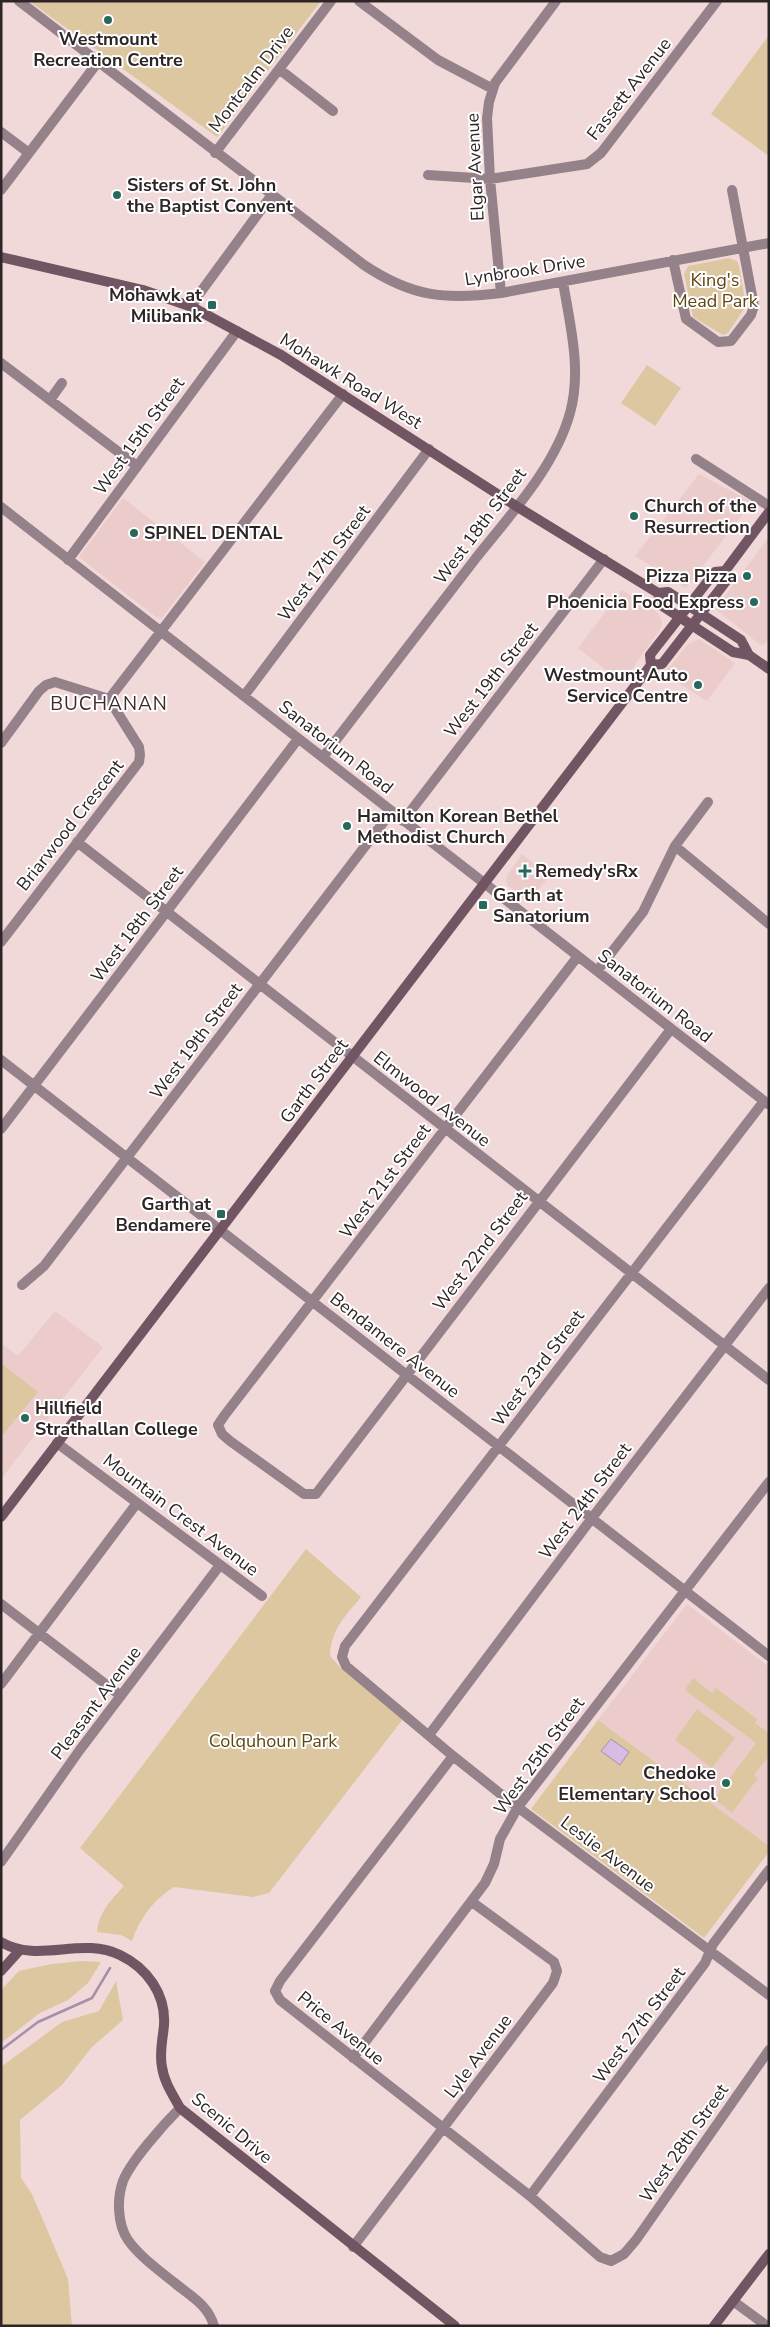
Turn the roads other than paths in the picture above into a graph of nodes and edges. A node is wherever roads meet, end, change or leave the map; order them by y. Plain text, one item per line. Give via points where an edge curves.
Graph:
1 (19, 1) edge
2 (331, 1) edge
3 (359, 1) edge
4 (556, 1) edge
5 (717, 1) edge
6 (98, 62) junction
7 (279, 68) junction
8 (494, 89) junction
9 (333, 111) dead end
10 (1, 132) edge
11 (29, 153) junction
12 (215, 153) junction
13 (428, 174) dead end
14 (490, 179) junction
15 (1, 190) edge
16 (732, 190) dead end
17 (271, 196) junction
18 (769, 243) edge
19 (744, 248) junction
20 (1, 256) edge
21 (673, 260) junction
22 (562, 282) junction
23 (501, 293) junction
24 (192, 307) junction
25 (236, 331) junction
26 (1, 363) edge
27 (62, 383) dead end
28 (343, 394) junction
29 (50, 400) junction
30 (429, 449) junction
31 (696, 459) dead end
32 (137, 466) junction
33 (516, 506) junction
34 (769, 506) edge
35 (1, 507) edge
36 (769, 512) edge
37 (604, 559) junction
38 (68, 560) junction
39 (725, 571) junction
40 (658, 592) junction
41 (690, 605) junction
42 (701, 613) junction
43 (681, 618) junction
44 (692, 625) junction
45 (161, 632) junction
46 (749, 655) junction
47 (651, 665) junction
48 (769, 669) edge
49 (244, 696) junction
50 (109, 700) junction
51 (298, 739) junction
52 (1, 743) edge
53 (323, 757) junction
54 (708, 802) dead end
55 (392, 811) junction
56 (403, 821) junction
57 (76, 842) junction
58 (675, 846) junction
59 (485, 884) junction
60 (166, 913) junction
61 (767, 918) edge
62 (1, 942) edge
63 (578, 956) junction
64 (597, 971) junction
65 (259, 984) junction
66 (672, 1029) junction
67 (352, 1058) junction
68 (1, 1060) edge
69 (34, 1086) junction
70 (766, 1103) edge
71 (1, 1129) edge
72 (444, 1129) junction
73 (127, 1158) junction
74 (538, 1202) junction
75 (220, 1231) junction
76 (631, 1273) junction
77 (22, 1285) dead end
78 (769, 1288) edge
79 (312, 1302) junction
80 (725, 1345) junction
81 (406, 1374) junction
82 (769, 1380) edge
83 (57, 1442) junction
84 (498, 1446) junction
85 (769, 1482) edge
86 (316, 1494) joint
87 (137, 1503) junction
88 (1, 1517) edge
89 (592, 1518) junction
90 (220, 1565) junction
91 (685, 1592) junction
92 (262, 1596) dead end
93 (1, 1604) edge
94 (40, 1633) junction
95 (769, 1656) edge
96 (342, 1657) joint
97 (1, 1684) edge
98 (122, 1696) junction
99 (429, 1735) junction
100 (452, 1756) junction
101 (518, 1807) junction
102 (1, 1862) edge
103 (769, 1870) edge
104 (472, 1902) junction
105 (1, 1942) edge
106 (19, 1951) junction
107 (710, 1951) junction
108 (1, 1971) edge
109 (769, 1995) edge
110 (769, 2050) edge
111 (353, 2058) junction
112 (180, 2108) junction
113 (442, 2130) junction
114 (530, 2196) junction
115 (354, 2247) junction
116 (624, 2254) joint
117 (769, 2254) edge
118 (733, 2301) junction
119 (214, 2326) edge
120 (454, 2326) edge
121 (714, 2326) edge
122 (767, 2326) edge

1 - 6 street, Lynbrook Drive
2 - 7 street, Montcalm Drive
3 - 8 street via 438,60
4 - 8 street, Elgar Avenue via 504,70
5 - 14 street, Fassett Avenue via 601,153 587,164
6 - 11 street
6 - 12 street, Lynbrook Drive
7 - 9 street
7 - 12 street, Montcalm Drive
8 - 14 street, Elgar Avenue via 487,118
10 - 11 street
11 - 15 street
12 - 17 street, Lynbrook Drive
13 - 14 street, Fassett Avenue
14 - 23 street, Elgar Avenue
16 - 19 street
17 - 23 street, Lynbrook Drive via 364,266 393,283 430,295 472,297
17 - 24 street
18 - 19 street, Lynbrook Drive
19 - 21 street, Lynbrook Drive
19 - 21 street via 754,306 735,337 724,342 718,342 686,319
20 - 24 main road, Mohawk Road West via 143,290
21 - 22 street, Lynbrook Drive
22 - 23 street, Lynbrook Drive
22 - 33 street, West 18th Street via 576,365 571,411 552,458
24 - 25 main road, Mohawk Road West
25 - 28 main road, Mohawk Road West
25 - 32 street, West 15th Street
26 - 29 street
27 - 29 street
28 - 30 main road, Mohawk Road West
28 - 45 street
29 - 32 street
30 - 33 main road, Mohawk Road West
30 - 49 street, West 17th Street
31 - 34 street
32 - 38 street, West 15th Street
33 - 37 main road, Mohawk Road West
33 - 53 street, West 18th Street
35 - 38 street, Sanatorium Road
36 - 39 main road, Garth Street
37 - 40 main road, Mohawk Road West
37 - 56 street, West 19th Street
38 - 45 street, Sanatorium Road
39 - 41 main road, Garth Street via 715,572
39 - 42 main road, Garth Street via 727,580
40 - 41 main road, Mohawk Road West via 668,592
40 - 43 main road, Mohawk Road West via 661,605
41 - 42 main road, Mohawk Road West
41 - 43 main road, Garth Street
42 - 44 main road, Garth Street
42 - 46 main road, Mohawk Road West via 741,640
43 - 44 main road, Mohawk Road West
43 - 47 main road, Garth Street via 650,655
44 - 46 main road, Mohawk Road West via 733,652
44 - 47 main road, Garth Street via 662,664
45 - 49 street, Sanatorium Road
45 - 50 street
46 - 48 main road, Mohawk Road West
47 - 59 main road, Garth Street
49 - 51 street, Sanatorium Road
50 - 52 street via 55,682 46,685
50 - 57 street, Briarwood Crescent via 139,747 139,762
51 - 53 street, Sanatorium Road
51 - 60 street, West 18th Street
53 - 55 street, Sanatorium Road
54 - 58 street
55 - 56 street, Sanatorium Road
55 - 65 street, West 19th Street
56 - 59 street, Sanatorium Road
57 - 60 street, Elmwood Avenue
57 - 62 street, Briarwood Crescent
58 - 61 street
58 - 64 street via 643,912
59 - 63 street, Sanatorium Road
59 - 67 main road, Garth Street
60 - 65 street, Elmwood Avenue
60 - 69 street, West 18th Street
63 - 64 street, Sanatorium Road
63 - 72 street, West 21st Street
64 - 66 street, Sanatorium Road
65 - 67 street, Elmwood Avenue
65 - 73 street, West 19th Street
66 - 70 street, Sanatorium Road
66 - 74 street, West 22nd Street
67 - 72 street, Elmwood Avenue
67 - 75 main road, Garth Street
68 - 69 street, Bendamere Avenue
69 - 71 street, West 18th Street
69 - 73 street, Bendamere Avenue
70 - 76 street, West 23rd Street
72 - 74 street, Elmwood Avenue
72 - 79 street, West 21st Street
73 - 75 street, Bendamere Avenue
73 - 77 street, West 19th Street via 44,1266
74 - 76 street, Elmwood Avenue
74 - 81 street, West 22nd Street
75 - 79 street, Bendamere Avenue
75 - 83 main road, Garth Street
76 - 80 street, Elmwood Avenue
76 - 84 street, West 23rd Street
78 - 80 street, West 24th Street
79 - 81 street, Bendamere Avenue
79 - 86 street, West 21st Street via 218,1425 230,1441 304,1494
80 - 82 street, Elmwood Avenue
80 - 89 street, West 24th Street
81 - 84 street, Bendamere Avenue
81 - 86 street, West 22nd Street
83 - 87 street, Mountain Crest Avenue
83 - 88 main road, Garth Street
84 - 89 street, Bendamere Avenue
84 - 96 street, West 23rd Street via 345,1646
85 - 91 street, West 25th Street
87 - 90 street, Mountain Crest Avenue
87 - 94 street
89 - 91 street, Bendamere Avenue
89 - 99 street, West 24th Street
90 - 92 street, Mountain Crest Avenue
90 - 98 street, Pleasant Avenue
91 - 95 street, Bendamere Avenue
91 - 101 street, West 25th Street
93 - 94 street
94 - 97 street
94 - 98 street
96 - 99 street, Leslie Avenue via 346,1666
98 - 102 street, Pleasant Avenue
99 - 100 street, Leslie Avenue
100 - 101 street, Leslie Avenue
100 - 111 street, Price Avenue via 275,1991 280,2000
101 - 104 street, West 25th Street via 500,1839 485,1884
101 - 107 street, Leslie Avenue
103 - 107 street, West 27th Street
104 - 111 street, West 25th Street
104 - 113 street, Lyle Avenue via 554,1962 557,1971 552,1984
105 - 106 main road
106 - 108 main road
106 - 112 main road, Scenic Drive via 98,1949 113,1952 140,1968 150,1978 163,2006 162,2066 167,2085
107 - 109 street, Leslie Avenue
107 - 114 street, West 27th Street via 706,1963
110 - 116 street, West 28th Street
111 - 113 street, Price Avenue
112 - 115 main road, Scenic Drive
112 - 119 street via 124,2180 119,2200 121,2220 128,2240 206,2307
113 - 114 street, Price Avenue
113 - 115 street, Lyle Avenue
114 - 116 street, Price Avenue via 600,2257 611,2261
115 - 120 main road, Scenic Drive
117 - 118 main road
118 - 121 main road
118 - 122 street

